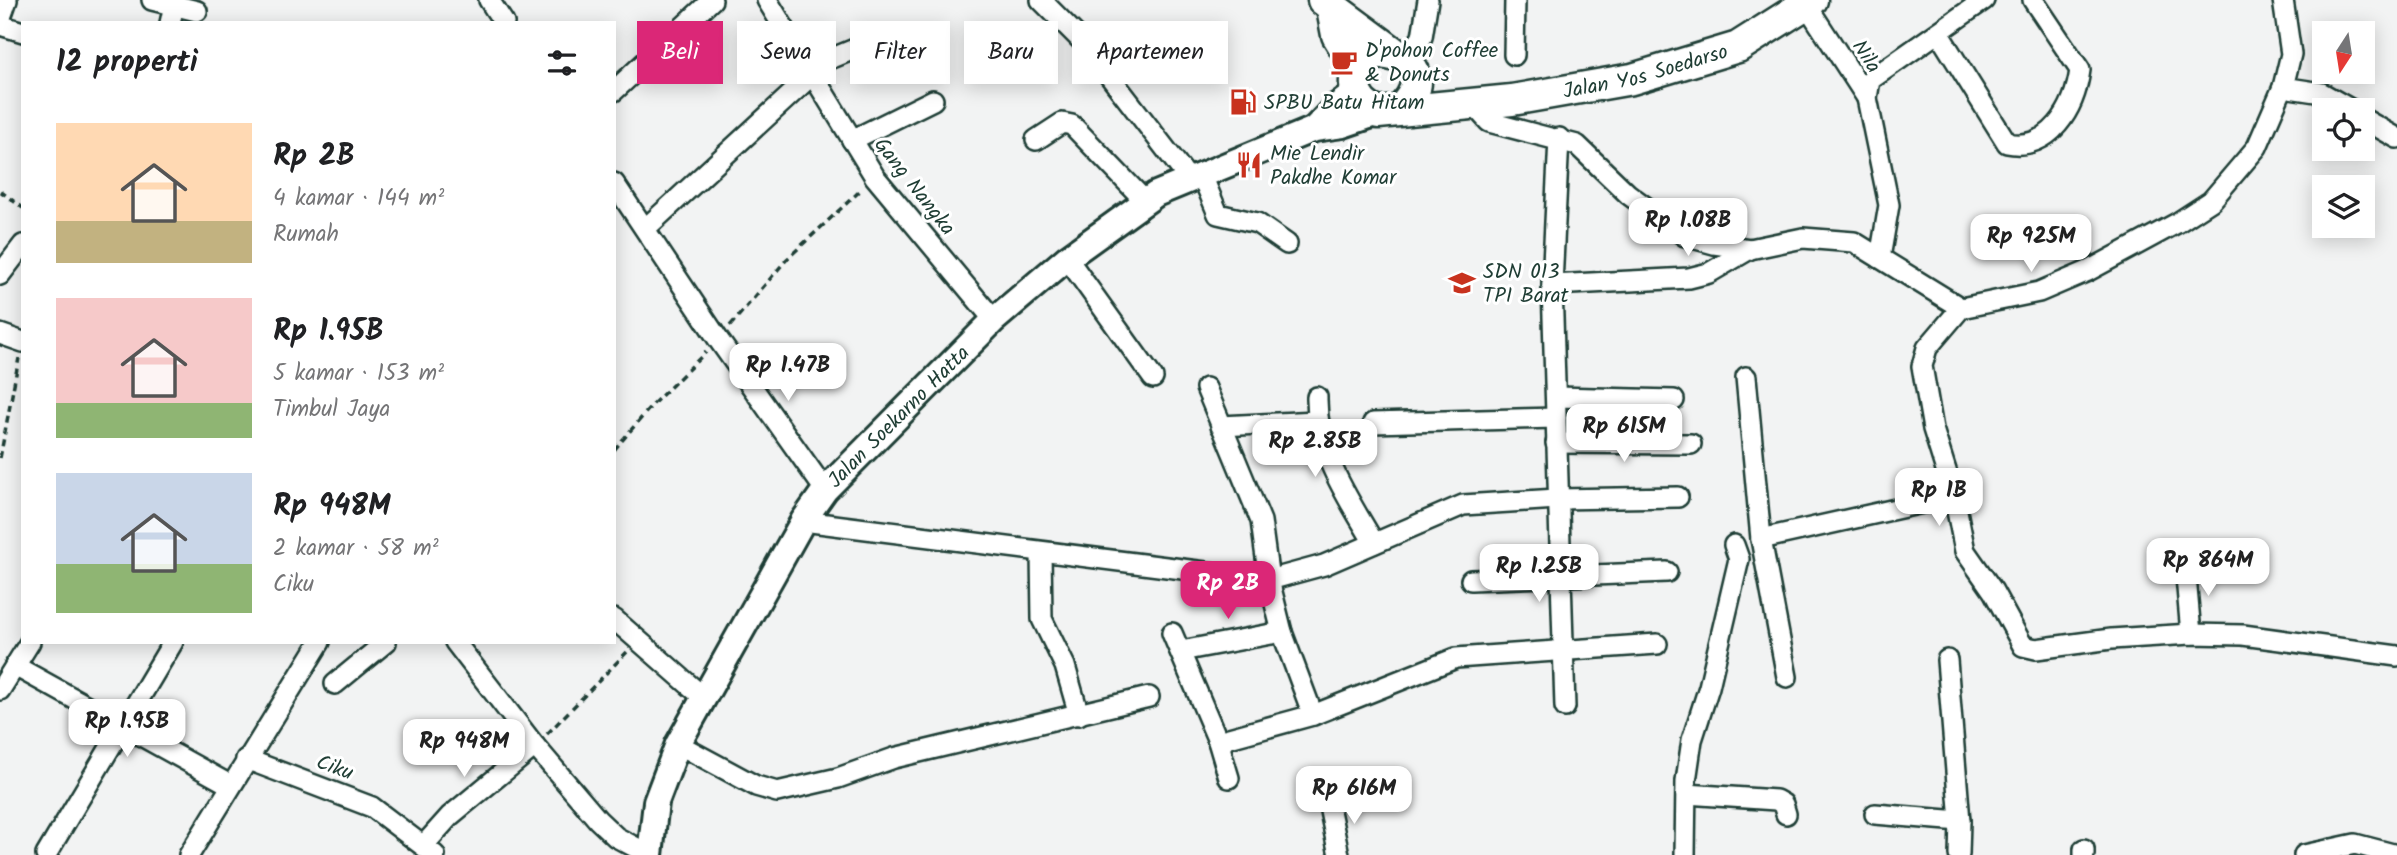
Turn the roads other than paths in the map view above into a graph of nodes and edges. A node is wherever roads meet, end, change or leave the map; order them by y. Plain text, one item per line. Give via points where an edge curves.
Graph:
1 (7, 0) edge
2 (152, 0) edge
3 (712, 0) edge
4 (767, 0) edge
5 (1041, 0) edge
6 (1428, 0) edge
7 (1516, 0) edge
8 (1984, 0) edge
9 (2033, 0) edge
10 (2283, 0) edge
11 (490, 1) edge
12 (1328, 5) edge
13 (1797, 5) edge
14 (197, 11) dead end
15 (172, 14) edge
16 (503, 21) edge
17 (780, 21) edge
18 (0, 23) edge
19 (21, 31) edge
20 (1939, 34) junction
21 (1514, 55) dead end
22 (1404, 60) junction
23 (1357, 81) junction
24 (796, 84) edge
25 (818, 84) edge
26 (2283, 88) junction
27 (616, 89) edge
28 (2331, 98) edge
29 (1867, 99) junction
30 (933, 100) dead end
31 (1471, 104) junction
32 (1390, 111) junction
33 (2375, 125) edge
34 (1314, 129) junction
35 (1559, 138) junction
36 (2397, 138) edge
37 (852, 140) junction
38 (1036, 140) dead end
39 (1195, 175) junction
40 (616, 186) edge
41 (1145, 201) junction
42 (646, 228) junction
43 (1287, 244) dead end
44 (21, 249) edge
45 (1750, 249) junction
46 (1067, 258) junction
47 (1880, 258) junction
48 (0, 275) edge
49 (1552, 285) junction
50 (1961, 307) junction
51 (994, 320) junction
52 (0, 334) edge
53 (21, 341) edge
54 (1746, 377) dead end
55 (1153, 379) dead end
56 (1206, 388) dead end
57 (1317, 397) dead end
58 (1556, 397) junction
59 (1674, 400) dead end
60 (1556, 418) junction
61 (1317, 421) junction
62 (1373, 423) dead end
63 (1221, 426) junction
64 (1556, 443) junction
65 (1691, 444) dead end
66 (825, 490) junction
67 (1954, 496) junction
68 (1678, 497) dead end
69 (1557, 499) junction
70 (803, 522) junction
71 (1761, 538) junction
72 (1374, 543) junction
73 (1734, 545) dead end
74 (1041, 552) junction
75 (2185, 565) dead end
76 (1667, 572) dead end
77 (1559, 578) junction
78 (1269, 580) junction
79 (1471, 580) dead end
80 (616, 621) edge
81 (1282, 632) junction
82 (1172, 633) dead end
83 (2191, 634) junction
84 (29, 644) edge
85 (172, 644) edge
86 (319, 644) edge
87 (384, 644) edge
88 (457, 644) edge
89 (1657, 644) dead end
90 (1561, 650) junction
91 (1181, 651) junction
92 (2397, 656) edge
93 (1947, 660) dead end
94 (15, 666) junction
95 (1787, 677) dead end
96 (335, 684) dead end
97 (0, 690) edge
98 (703, 697) junction
99 (1149, 697) dead end
100 (1565, 706) dead end
101 (1079, 715) junction
102 (1313, 715) junction
103 (123, 726) junction
104 (1218, 741) junction
105 (678, 744) junction
106 (535, 746) junction
107 (246, 759) junction
108 (1229, 778) dead end
109 (230, 785) junction
110 (1686, 793) junction
111 (1329, 806) dead end
112 (1786, 814) dead end
113 (1875, 814) dead end
114 (1960, 821) junction
115 (429, 850) edge
116 (46, 855) edge
117 (189, 855) edge
118 (650, 855) edge
119 (1339, 855) edge
120 (1685, 855) edge
121 (1959, 855) edge
122 (2304, 855) edge
123 (2397, 855) edge

1 - 18 street
2 - 15 street
3 - 27 street
4 - 17 street, Gang Nangka
5 - 39 street via 1084,43
6 - 22 street via 1422,37
7 - 21 street
8 - 20 street
9 - 20 street via 2080,70 2073,102 2049,133 2032,144 2007,144
10 - 26 street via 2291,54
11 - 16 street
12 - 22 highway
12 - 23 highway
13 - 29 street, Nila
13 - 31 highway, Jalan Yos Soedarso via 1738,47 1706,59 1632,79
14 - 15 street
18 - 19 street
20 - 29 street via 1870,80
22 - 23 highway via 1378,53 1370,56
22 - 31 highway
22 - 32 highway via 1415,77 1415,89
23 - 32 highway via 1360,102
23 - 34 main road, Jalan Soekarno Hatta
24 - 42 street
25 - 37 street, Gang Nangka
26 - 28 street
26 - 50 street via 2257,147 2200,209 2088,271 2039,292
29 - 47 street via 1889,205
30 - 37 street
31 - 32 highway, Jalan Yos Soedarso
31 - 35 street via 1489,122
32 - 34 main road, Jalan Soekarno Hatta
33 - 36 street
34 - 39 main road, Jalan Soekarno Hatta
35 - 45 street via 1577,145 1628,194 1685,236
35 - 49 street
37 - 51 street, Gang Nangka via 875,177
38 - 41 street via 1062,123 1072,125
39 - 41 main road, Jalan Soekarno Hatta
39 - 43 street via 1218,214 1257,223
40 - 42 street
41 - 46 main road, Jalan Soekarno Hatta
42 - 66 street
44 - 48 street
45 - 47 street via 1802,238 1831,239 1854,242
45 - 49 street via 1709,273 1689,278
46 - 51 main road, Jalan Soekarno Hatta
46 - 55 street
47 - 50 street
49 - 58 street
50 - 67 street via 1927,348 1923,366 1933,429
51 - 66 main road, Jalan Soekarno Hatta
52 - 53 street
54 - 71 street
56 - 63 street
57 - 61 street
58 - 59 street
58 - 60 street
60 - 62 street
60 - 64 street
61 - 63 street
61 - 72 street via 1329,464
63 - 78 street via 1261,521
64 - 65 street
64 - 69 street
66 - 70 main road, Jalan Soekarno Hatta
67 - 71 street
67 - 83 street via 1965,551 2023,646 2036,649
68 - 69 street
69 - 72 street via 1464,505
69 - 77 street
70 - 74 street
70 - 98 main road, Jalan Soekarno Hatta
71 - 95 street
72 - 78 street via 1324,565
73 - 110 street via 1739,559 1692,740
74 - 78 street
74 - 101 street via 1042,619 1065,666
75 - 83 street
76 - 77 street
77 - 79 street
77 - 90 street
78 - 81 street
80 - 98 street
81 - 91 street
81 - 102 street
82 - 91 street
83 - 92 street via 2242,635
84 - 94 street
85 - 103 street
86 - 107 street
87 - 96 street
88 - 106 street
89 - 90 street
90 - 100 street
90 - 102 street via 1456,659
91 - 104 street
93 - 114 street
94 - 97 street
94 - 103 street
98 - 105 main road, Jalan Soekarno Hatta
99 - 101 street
101 - 105 street via 894,758 778,792 756,786
102 - 104 street
103 - 109 street
103 - 116 street
104 - 108 street
105 - 118 main road, Jalan Soekarno Hatta via 656,802
106 - 115 street via 450,816
106 - 118 street via 598,820 616,837
107 - 109 street
107 - 115 street, Ciku via 372,807
109 - 117 street
110 - 112 street via 1776,800
110 - 120 street
111 - 119 street
113 - 114 street
114 - 121 street
122 - 123 street via 2355,844

